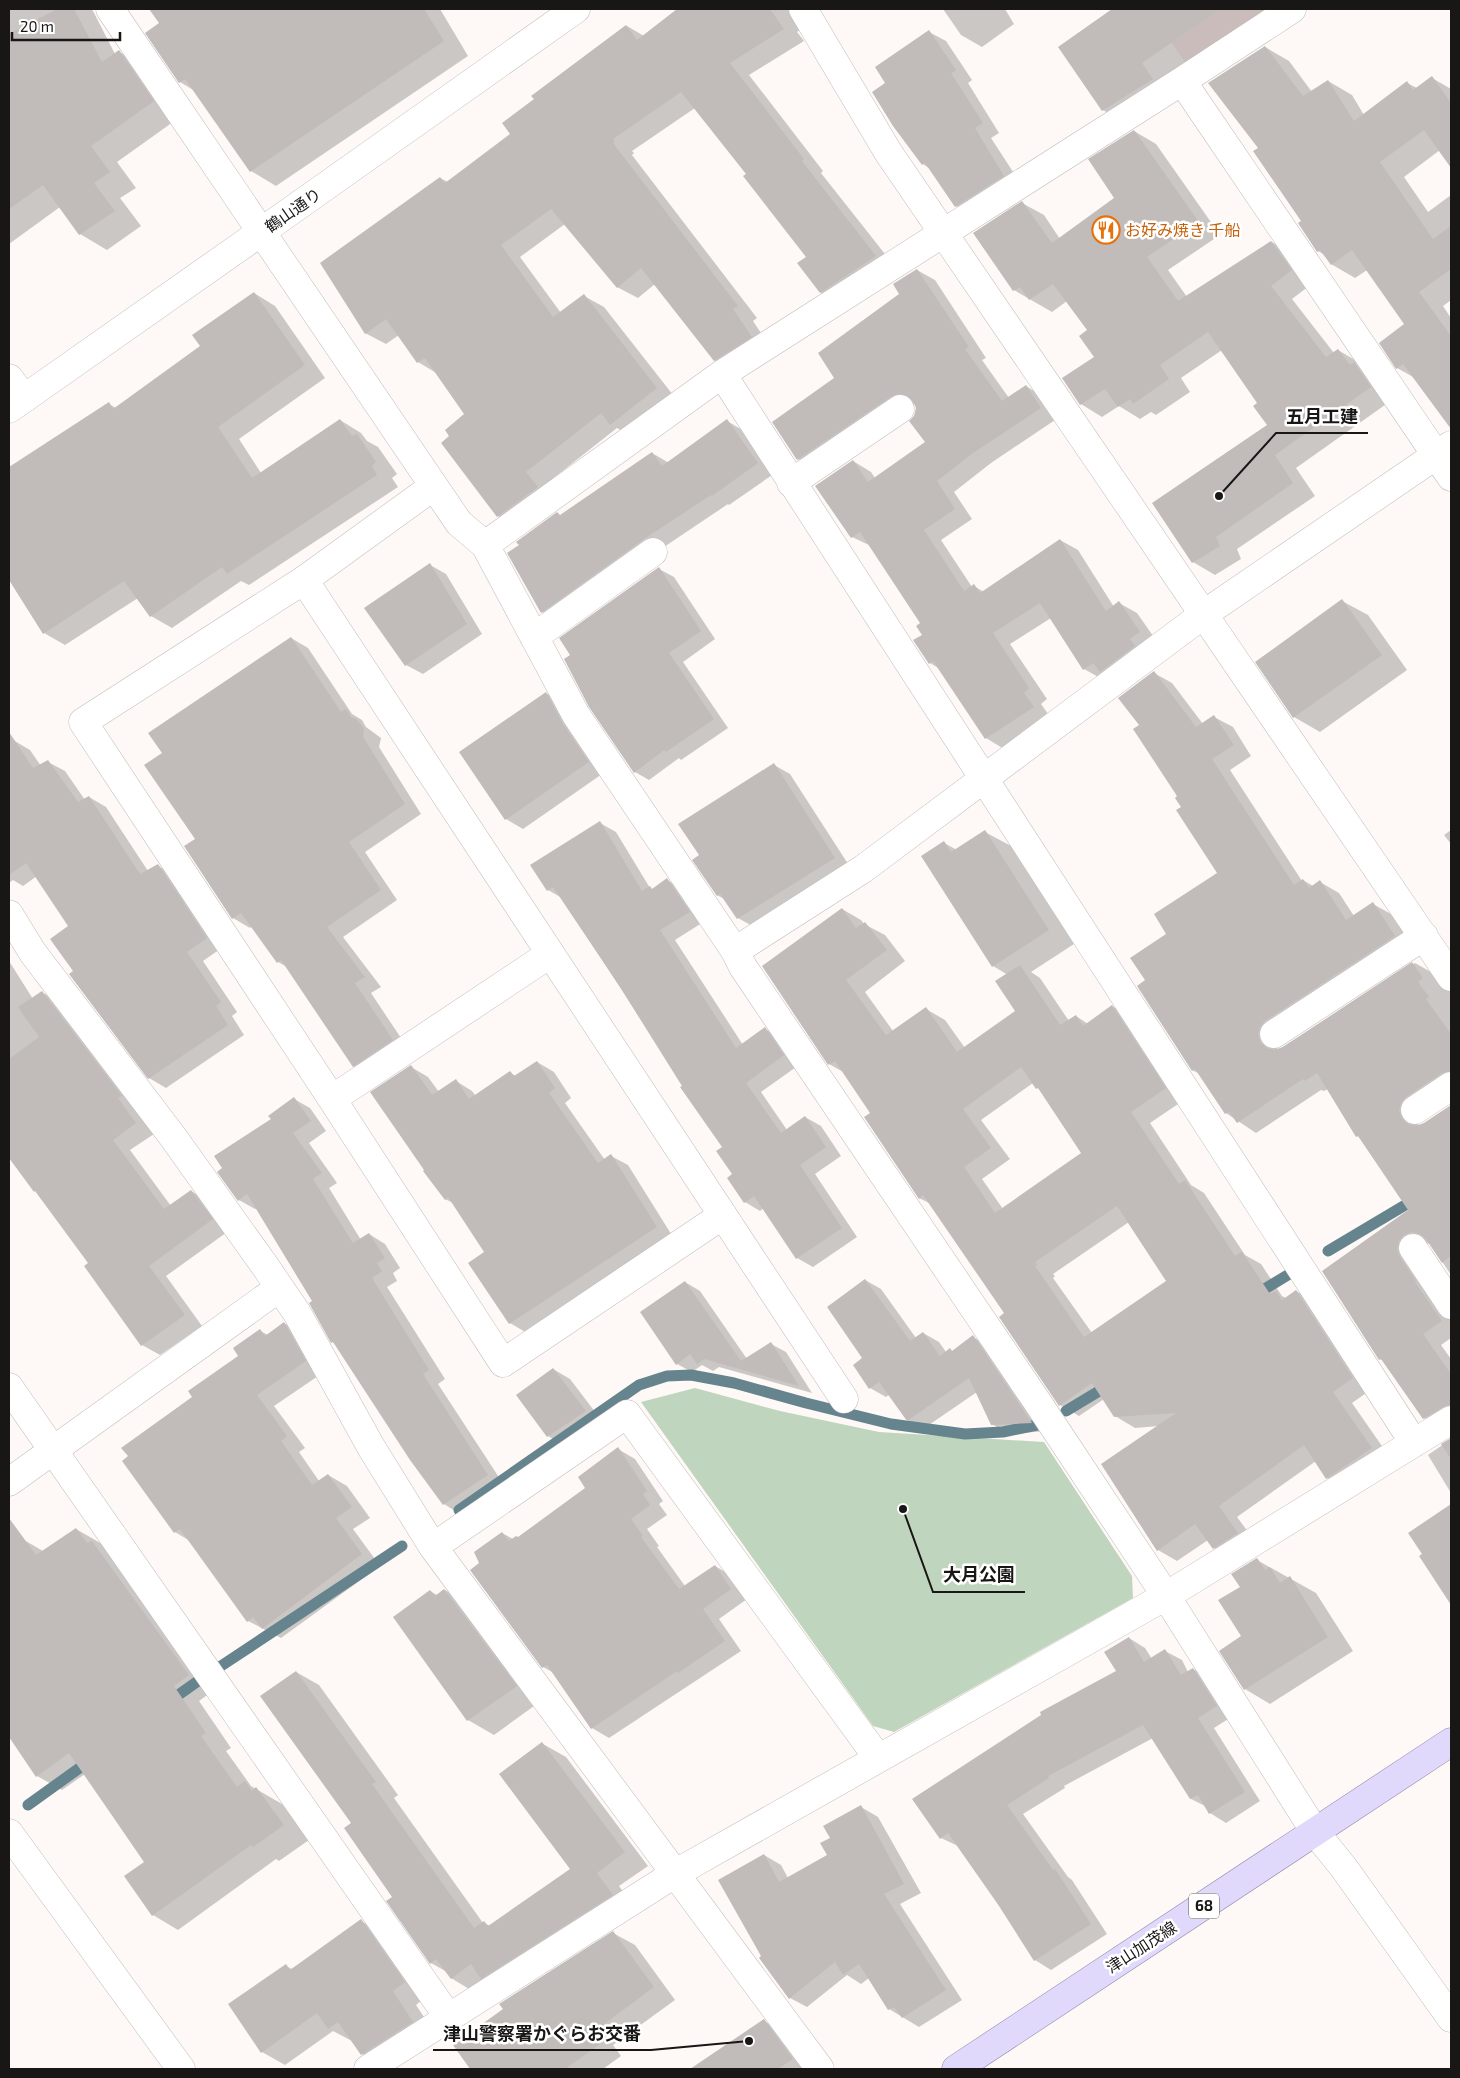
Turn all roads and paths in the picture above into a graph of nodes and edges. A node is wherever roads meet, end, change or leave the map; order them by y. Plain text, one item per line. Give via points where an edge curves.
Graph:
1 (110, 9) edge
2 (576, 9) edge
3 (803, 9) edge
4 (1292, 9) edge
5 (1182, 81) junction
6 (261, 232) junction
7 (942, 232) junction
8 (722, 374) junction
9 (14, 395) edge
10 (900, 409) dead end
11 (1446, 459) edge
12 (791, 482) junction
13 (434, 486) junction
14 (485, 545) junction
15 (653, 552) dead end
16 (304, 580) junction
17 (1204, 614) junction
18 (534, 637) junction
19 (983, 778) junction
20 (9, 914) edge
21 (1424, 936) junction
22 (735, 951) junction
23 (550, 954) junction
24 (1451, 977) edge
25 (1274, 1034) dead end
26 (1451, 1086) edge
27 (332, 1099) junction
28 (1415, 1110) dead end
29 (722, 1214) junction
30 (1413, 1248) dead end
31 (279, 1288) junction
32 (1451, 1305) edge
33 (9, 1387) edge
34 (844, 1399) dead end
35 (1451, 1420) edge
36 (1414, 1443) junction
37 (53, 1450) junction
38 (9, 1482) edge
39 (432, 1547) junction
40 (1166, 1596) junction
41 (1451, 1742) edge
42 (878, 1758) junction
43 (1315, 1832) junction
44 (9, 1833) edge
45 (676, 1873) junction
46 (449, 2018) junction
47 (1451, 2018) edge
48 (181, 2069) edge
49 (368, 2069) edge
50 (820, 2069) edge
51 (956, 2069) edge

1 - 6 street
2 - 6 street, 鶴山通り
3 - 7 street via 888,152
4 - 5 street
5 - 7 street
5 - 11 street
6 - 9 street, 鶴山通り
6 - 13 street
7 - 8 street
7 - 17 street
8 - 12 street
8 - 14 street
10 - 12 street
11 - 17 street
12 - 19 street
13 - 14 street via 459,523
13 - 16 street
14 - 18 street
15 - 18 street
16 - 23 street
16 - 27 street via 83,722
17 - 19 street
17 - 21 street
18 - 22 street via 576,715
19 - 22 street via 863,869
19 - 36 street
20 - 31 street via 33,954 173,1137
21 - 24 street
21 - 25 street
22 - 40 street
23 - 27 street
23 - 29 street
26 - 28 street
27 - 29 street via 503,1363
29 - 34 street
30 - 32 street
31 - 37 street
31 - 39 street via 297,1313 371,1447
33 - 37 street
35 - 36 street
36 - 40 street
37 - 38 street
37 - 46 street
39 - 42 street via 627,1414
39 - 45 street
40 - 42 street
40 - 43 street
41 - 43 main road, 津山加茂線 / 68
42 - 45 street
43 - 47 street
43 - 51 main road, 津山加茂線 / 68
44 - 48 street
45 - 46 street
45 - 50 street
46 - 49 street

